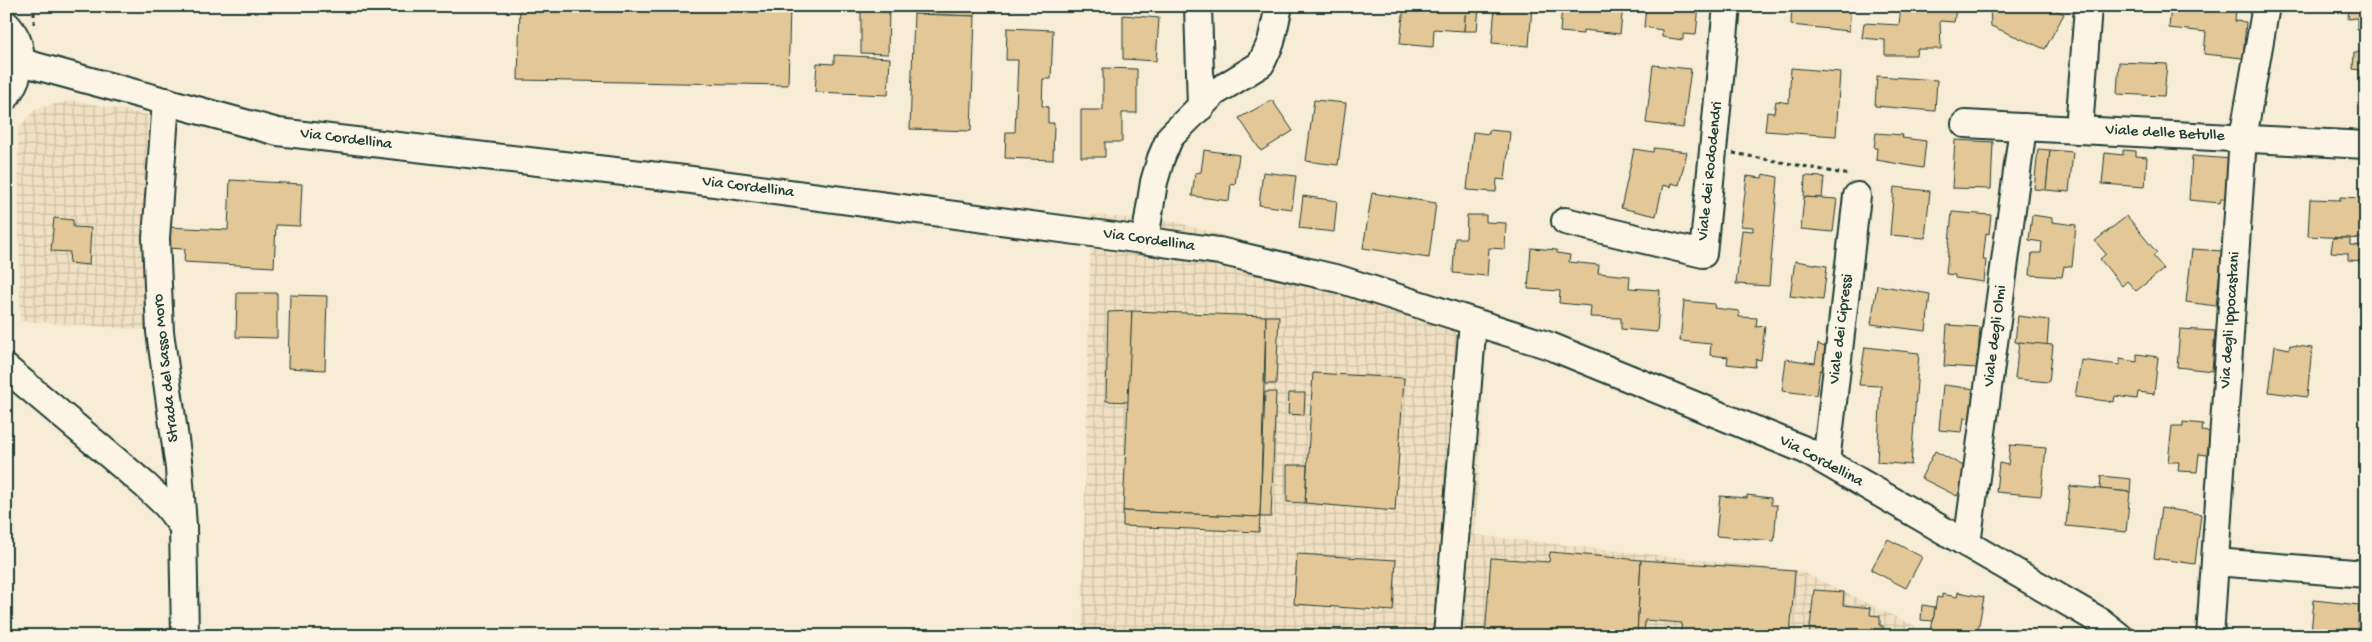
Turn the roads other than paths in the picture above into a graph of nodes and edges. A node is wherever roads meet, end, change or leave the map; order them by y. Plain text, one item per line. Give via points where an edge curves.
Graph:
1 (1198, 6) edge
2 (1279, 6) edge
3 (1727, 6) edge
4 (2088, 6) edge
5 (2266, 6) edge
6 (6, 24) edge
7 (21, 62) junction
8 (6, 97) edge
9 (166, 101) junction
10 (1201, 107) junction
11 (1965, 124) dead end
12 (2023, 127) junction
13 (2079, 130) junction
14 (2243, 138) junction
15 (2366, 145) edge
16 (1857, 196) road end
17 (1565, 221) dead end
18 (1145, 240) junction
19 (1473, 322) junction
20 (6, 368) edge
21 (1826, 462) junction
22 (183, 527) junction
23 (1967, 544) junction
24 (2215, 562) junction
25 (2366, 574) edge
26 (185, 636) edge
27 (1447, 636) edge
28 (2120, 636) edge
29 (2210, 636) edge

1 - 10 street
2 - 10 street via 1271,42 1261,64 1214,93
3 - 17 street, Viale dei Rododendri via 1703,254
4 - 13 street
5 - 14 street, Via degli Ippocastani
6 - 7 street via 19,45
7 - 8 street via 17,82
7 - 9 street, Via Cordellina
9 - 18 street, Via Cordellina via 278,132 684,179
9 - 22 street, Strada del Sasso Moro via 156,238 160,332 179,468
10 - 18 street via 1170,137 1161,158
11 - 12 street, Viale delle Betulle
12 - 13 street, Viale delle Betulle
12 - 23 street, Viale degli Olmi
13 - 14 street, Viale delle Betulle
14 - 15 street, Viale delle Betulle
14 - 24 street, Via degli Ippocastani
16 - 21 street, Viale dei Cipressi
18 - 19 street, Via Cordellina via 1219,251 1338,279
19 - 21 street, Via Cordellina via 1550,346 1805,450
19 - 27 street
20 - 22 street via 145,485
21 - 23 street, Via Cordellina
22 - 26 street, Strada del Sasso Moro
23 - 28 street, Via Cordellina via 2100,621
24 - 25 street
24 - 29 street, Via degli Ippocastani

